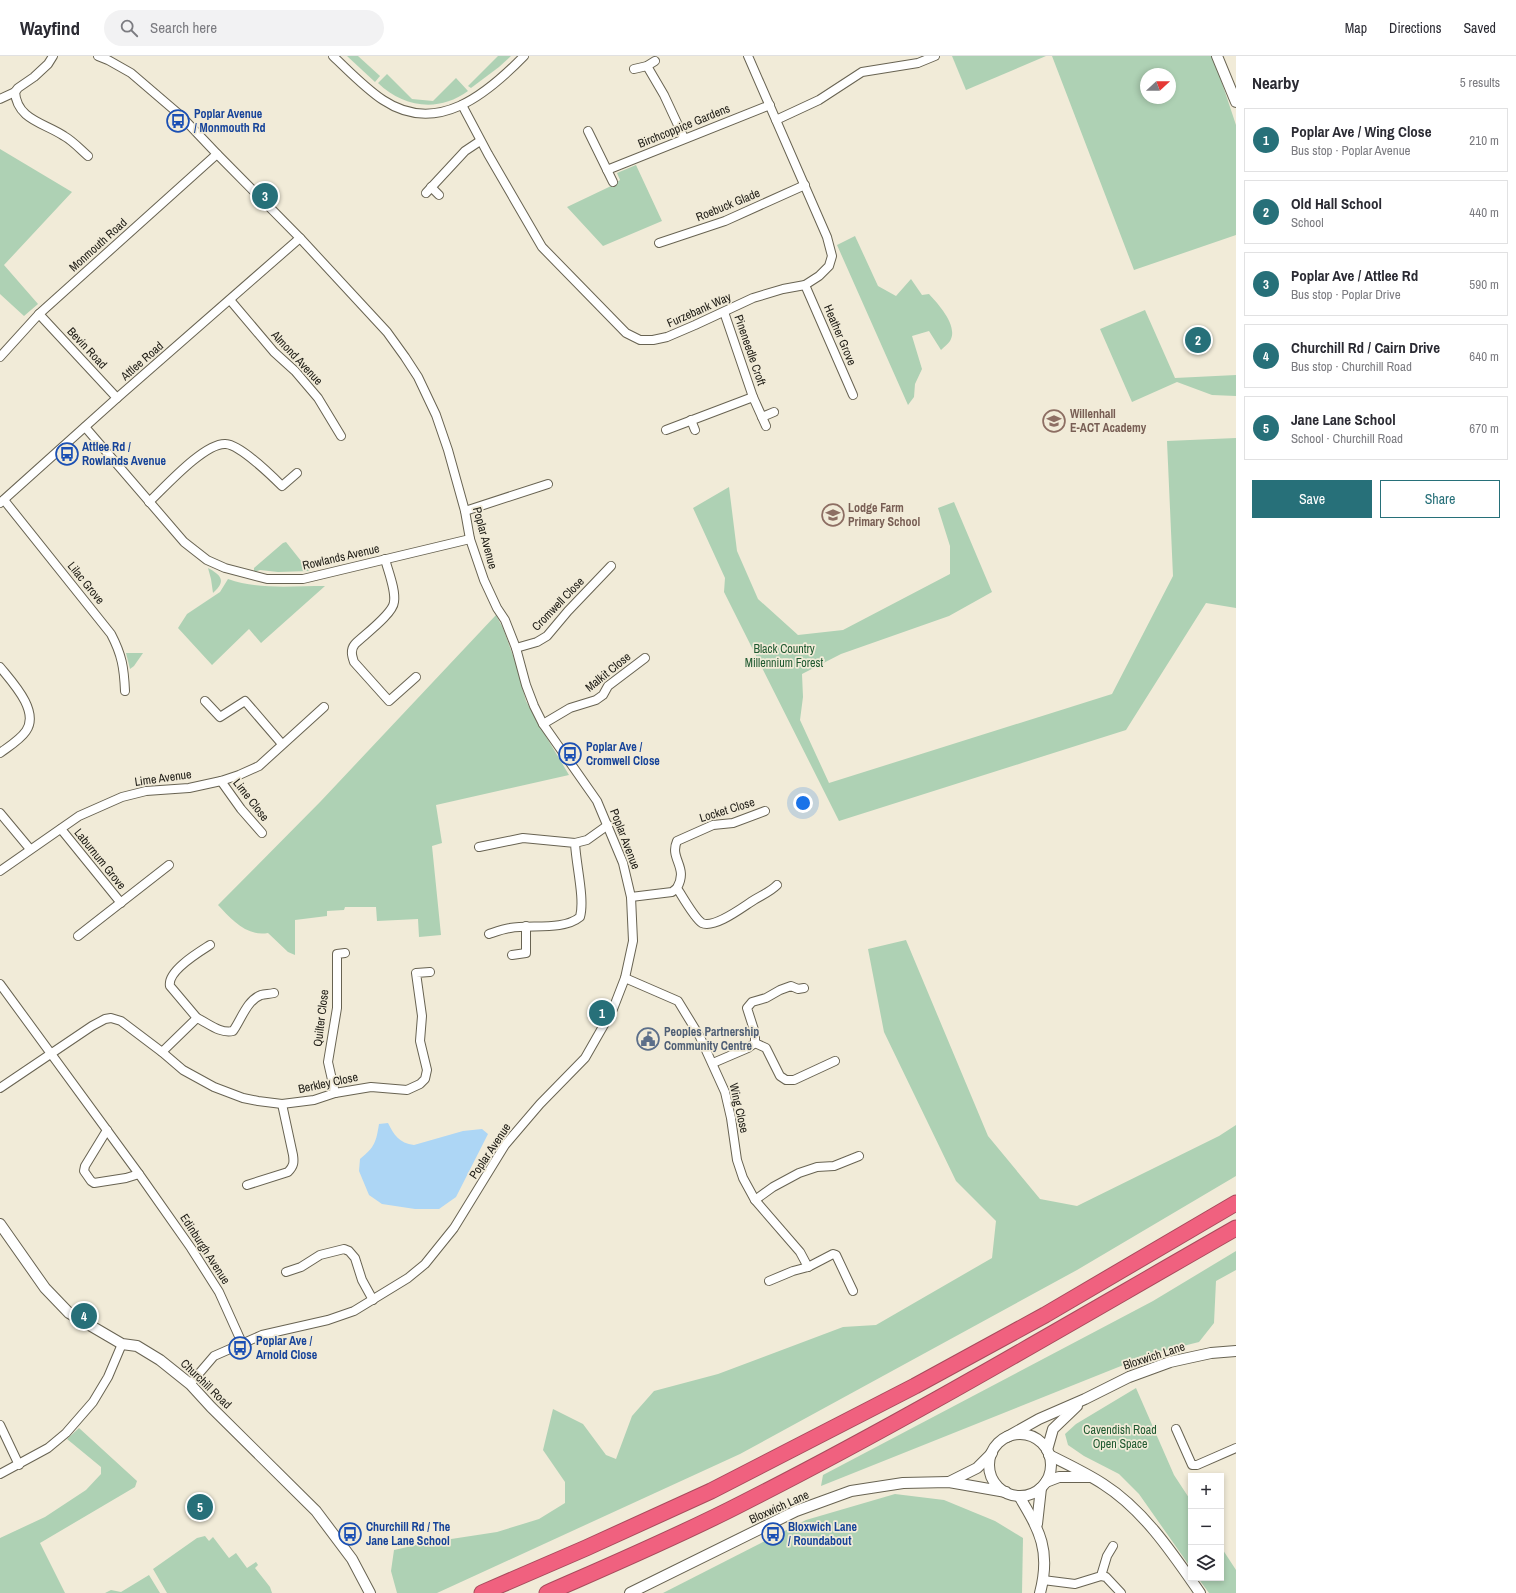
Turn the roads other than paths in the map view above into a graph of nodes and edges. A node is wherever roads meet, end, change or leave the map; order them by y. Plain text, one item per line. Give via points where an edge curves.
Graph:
1 (53, 56) edge
2 (98, 56) edge
3 (333, 56) edge
4 (524, 56) edge
5 (748, 56) edge
6 (935, 56) edge
7 (1218, 56) edge
8 (109, 58) edge
9 (655, 62) dead end
10 (647, 66) junction
11 (634, 69) dead end
12 (15, 92) junction
13 (0, 99) edge
14 (1236, 102) edge
15 (462, 105) junction
16 (770, 105) junction
17 (776, 120) junction
18 (588, 131) dead end
19 (684, 138) junction
20 (480, 141) junction
21 (216, 154) junction
22 (88, 156) dead end
23 (607, 170) junction
24 (613, 182) dead end
25 (805, 185) junction
26 (439, 195) dead end
27 (300, 238) junction
28 (659, 243) dead end
29 (805, 284) junction
30 (230, 300) junction
31 (724, 312) junction
32 (39, 314) junction
33 (0, 358) edge
34 (853, 395) dead end
35 (753, 397) junction
36 (117, 398) junction
37 (774, 412) dead end
38 (762, 417) junction
39 (691, 420) junction
40 (766, 426) dead end
41 (85, 427) junction
42 (666, 430) dead end
43 (695, 430) dead end
44 (341, 436) dead end
45 (297, 474) dead end
46 (548, 484) dead end
47 (2, 502) edge
48 (149, 502) junction
49 (465, 511) junction
50 (470, 539) junction
51 (386, 559) junction
52 (611, 566) dead end
53 (516, 648) junction
54 (645, 658) dead end
55 (0, 666) edge
56 (416, 677) dead end
57 (125, 691) dead end
58 (205, 701) dead end
59 (324, 707) dead end
60 (543, 724) junction
61 (282, 744) junction
62 (0, 753) edge
63 (221, 781) junction
64 (765, 811) dead end
65 (0, 813) edge
66 (608, 825) junction
67 (61, 829) junction
68 (262, 832) dead end
69 (575, 843) junction
70 (479, 847) dead end
71 (30, 849) junction
72 (169, 865) dead end
73 (0, 871) edge
74 (777, 885) dead end
75 (677, 888) junction
76 (631, 897) junction
77 (121, 903) junction
78 (526, 926) junction
79 (489, 934) dead end
80 (78, 936) dead end
81 (210, 945) dead end
82 (346, 953) dead end
83 (512, 955) dead end
84 (430, 972) dead end
85 (625, 978) junction
86 (0, 984) edge
87 (804, 988) dead end
88 (274, 993) dead end
89 (197, 1018) junction
90 (755, 1043) junction
91 (162, 1052) junction
92 (51, 1054) junction
93 (835, 1061) dead end
94 (713, 1063) junction
95 (0, 1088) edge
96 (336, 1093) junction
97 (282, 1104) junction
98 (107, 1130) junction
99 (859, 1156) dead end
100 (139, 1174) junction
101 (247, 1185) dead end
102 (755, 1200) junction
103 (1236, 1203) edge
104 (0, 1224) edge
105 (1236, 1228) edge
106 (808, 1267) junction
107 (286, 1272) dead end
108 (769, 1281) dead end
109 (853, 1291) dead end
110 (373, 1300) junction
111 (242, 1343) junction
112 (122, 1344) junction
113 (1236, 1351) edge
114 (190, 1384) junction
115 (1084, 1399) junction
116 (0, 1425) edge
117 (1176, 1429) dead end
118 (1007, 1437) junction
119 (1236, 1448) edge
120 (992, 1452) junction
121 (1048, 1452) junction
122 (18, 1465) junction
123 (0, 1474) edge
124 (1092, 1477) junction
125 (950, 1482) junction
126 (1043, 1485) junction
127 (1006, 1492) junction
128 (1019, 1496) junction
129 (1036, 1524) junction
130 (1113, 1546) dead end
131 (1101, 1576) junction
132 (1043, 1580) junction
133 (370, 1593) edge
134 (482, 1593) edge
135 (547, 1593) edge
136 (630, 1593) edge
137 (1040, 1593) edge
138 (1121, 1593) edge
139 (1200, 1593) edge

1 - 12 street via 48,64
2 - 8 street, Poplar Avenue
3 - 15 street via 383,100 394,106 415,113 428,114 445,112
4 - 15 street via 498,80
5 - 16 street, Furzebank Way
6 - 17 street via 918,63 862,72 819,100
7 - 14 street
8 - 21 street, Poplar Avenue via 145,84 180,115
9 - 10 street
10 - 11 street
10 - 19 street
12 - 13 street
12 - 22 street via 15,100 25,115 65,136
15 - 20 street, Furzebank Way
16 - 17 street, Furzebank Way
16 - 19 street, Birchcoppice Gardens
17 - 25 street, Furzebank Way
18 - 23 street
19 - 23 street, Birchcoppice Gardens
20 - 26 street via 465,151 428,190
20 - 31 street, Furzebank Way via 542,247 626,332 640,340 653,340 667,337
21 - 27 street, Poplar Avenue
21 - 32 street, Monmouth Road
23 - 24 street
25 - 28 street, Roebuck Glade via 725,221
25 - 29 street, Furzebank Way via 832,256 829,266
27 - 30 street, Attlee Road
27 - 49 street, Poplar Avenue via 387,332 418,377 441,429
29 - 31 street, Furzebank Way via 753,298
29 - 34 street, Heather Grove
30 - 36 street, Attlee Road
30 - 44 street, Almond Avenue via 274,352 295,371 318,398
31 - 35 street, Pineneedle Croft
32 - 33 street, Monmouth Road
32 - 36 street, Bevin Road
35 - 38 street, Pineneedle Croft
35 - 39 street, Pineneedle Croft
36 - 41 street, Attlee Road
37 - 38 street
38 - 40 street, Pineneedle Croft
39 - 42 street, Pineneedle Croft
39 - 43 street
41 - 47 street, Attlee Road
41 - 48 street, Rowlands Avenue
45 - 48 street via 282,486 264,467 236,448 227,444 216,445 204,451
46 - 49 street
47 - 57 street, Lilac Grove via 111,634 119,650
48 - 51 street, Rowlands Avenue via 184,542 207,560 225,568 266,579 303,579
49 - 50 street, Poplar Avenue
50 - 51 street, Rowlands Avenue
50 - 53 street, Poplar Avenue via 484,580
51 - 56 street via 394,596 392,609 355,644 351,655 354,662 389,702
52 - 53 street, Cromwell Close via 547,636
53 - 60 street, Poplar Avenue via 526,685
54 - 60 street, Malkit Close via 608,686 596,700 570,708
55 - 62 street via 24,699 30,720 25,733
58 - 61 street via 220,717 245,701
59 - 61 street, Lime Avenue
60 - 66 street, Poplar Avenue via 597,800
61 - 63 street, Lime Avenue via 259,766
63 - 67 street, Lime Avenue via 189,788 146,791 122,797 79,816
63 - 68 street, Lime Close via 241,810
64 - 75 street, Locket Close via 733,823 713,825 677,841 675,853 682,879
65 - 71 street
66 - 69 street via 587,840
66 - 76 street, Poplar Avenue via 623,863
67 - 71 street, Lime Avenue
67 - 77 street, Laburnum Grove
69 - 70 street via 523,838
69 - 78 street via 582,907 580,918 569,923
71 - 73 street, Lime Avenue
72 - 77 street, Laburnum Grove
74 - 75 street via 732,915 705,924 696,916
75 - 76 street via 672,892
76 - 85 street, Poplar Avenue via 633,941
77 - 80 street, Laburnum Grove
78 - 79 street
78 - 83 street via 526,952
81 - 89 street via 174,973 169,982
82 - 96 street, Quilter Close via 337,954 337,1008 328,1062
84 - 96 street, Berkley Close via 416,974 422,1016 420,1040 427,1070 425,1079 407,1090 371,1087
85 - 94 street, Wing Close via 678,1000
85 - 110 street, Poplar Avenue via 613,1009 585,1058 505,1145 441,1246 408,1278
86 - 92 street, Edinburgh Avenue
87 - 90 street via 791,986 752,1002 747,1008 755,1033
88 - 89 street via 260,996 254,1001 245,1010 233,1031 219,1030
89 - 91 street
90 - 93 street via 766,1048 780,1076 786,1080 794,1080
90 - 94 street
91 - 92 street, Berkley Close via 121,1021 112,1018 92,1026
91 - 97 street, Berkley Close via 183,1070 214,1087 243,1098
92 - 95 street
92 - 98 street, Edinburgh Avenue
94 - 102 street, Wing Close via 725,1092 737,1160
96 - 97 street, Berkley Close via 314,1100
97 - 101 street via 294,1163 292,1168 288,1172
98 - 100 street, Edinburgh Avenue
98 - 100 street via 85,1166 84,1171 91,1181 94,1183
99 - 102 street via 834,1166 817,1167 799,1173
100 - 111 street, Edinburgh Avenue via 219,1292
102 - 106 street, Wing Close via 800,1252
103 - 134 highway via 1045,1315 915,1386 711,1491
104 - 112 street, Churchill Road via 45,1288 69,1313
105 - 135 highway via 1054,1334 810,1468 640,1552
106 - 108 street
106 - 109 street via 833,1254 836,1255
107 - 110 street via 301,1267 320,1255 344,1249 355,1258 362,1280
110 - 111 street, Poplar Avenue via 354,1311 328,1320 262,1335
111 - 114 street, Poplar Avenue via 214,1356
112 - 114 street, Churchill Road via 137,1346 160,1360
112 - 122 street via 108,1377 93,1402 66,1433 48,1448
113 - 115 street, Bloxwich Lane via 1211,1353 1170,1362 1129,1377
114 - 133 street, Churchill Road via 316,1511 352,1559
115 - 118 street, Bloxwich Lane
115 - 121 street, Bloxwich Lane via 1052,1428
116 - 122 street
117 - 119 street via 1192,1465
118 - 120 street
118 - 121 street via 1018,1434 1030,1436 1040,1442
120 - 125 street, Bloxwich Lane via 977,1468
120 - 127 street via 992,1477
121 - 124 street
121 - 126 street via 1050,1473
122 - 123 street
124 - 126 street via 1059,1477
124 - 139 street via 1131,1506 1147,1522
125 - 127 street, Bloxwich Lane
125 - 136 street, Bloxwich Lane via 903,1483 851,1491 796,1511
126 - 128 street via 1033,1493
126 - 129 street
127 - 128 street
128 - 129 street
129 - 132 street via 1043,1546
130 - 131 street
131 - 132 street via 1075,1584
131 - 138 street via 1106,1577
132 - 137 street

